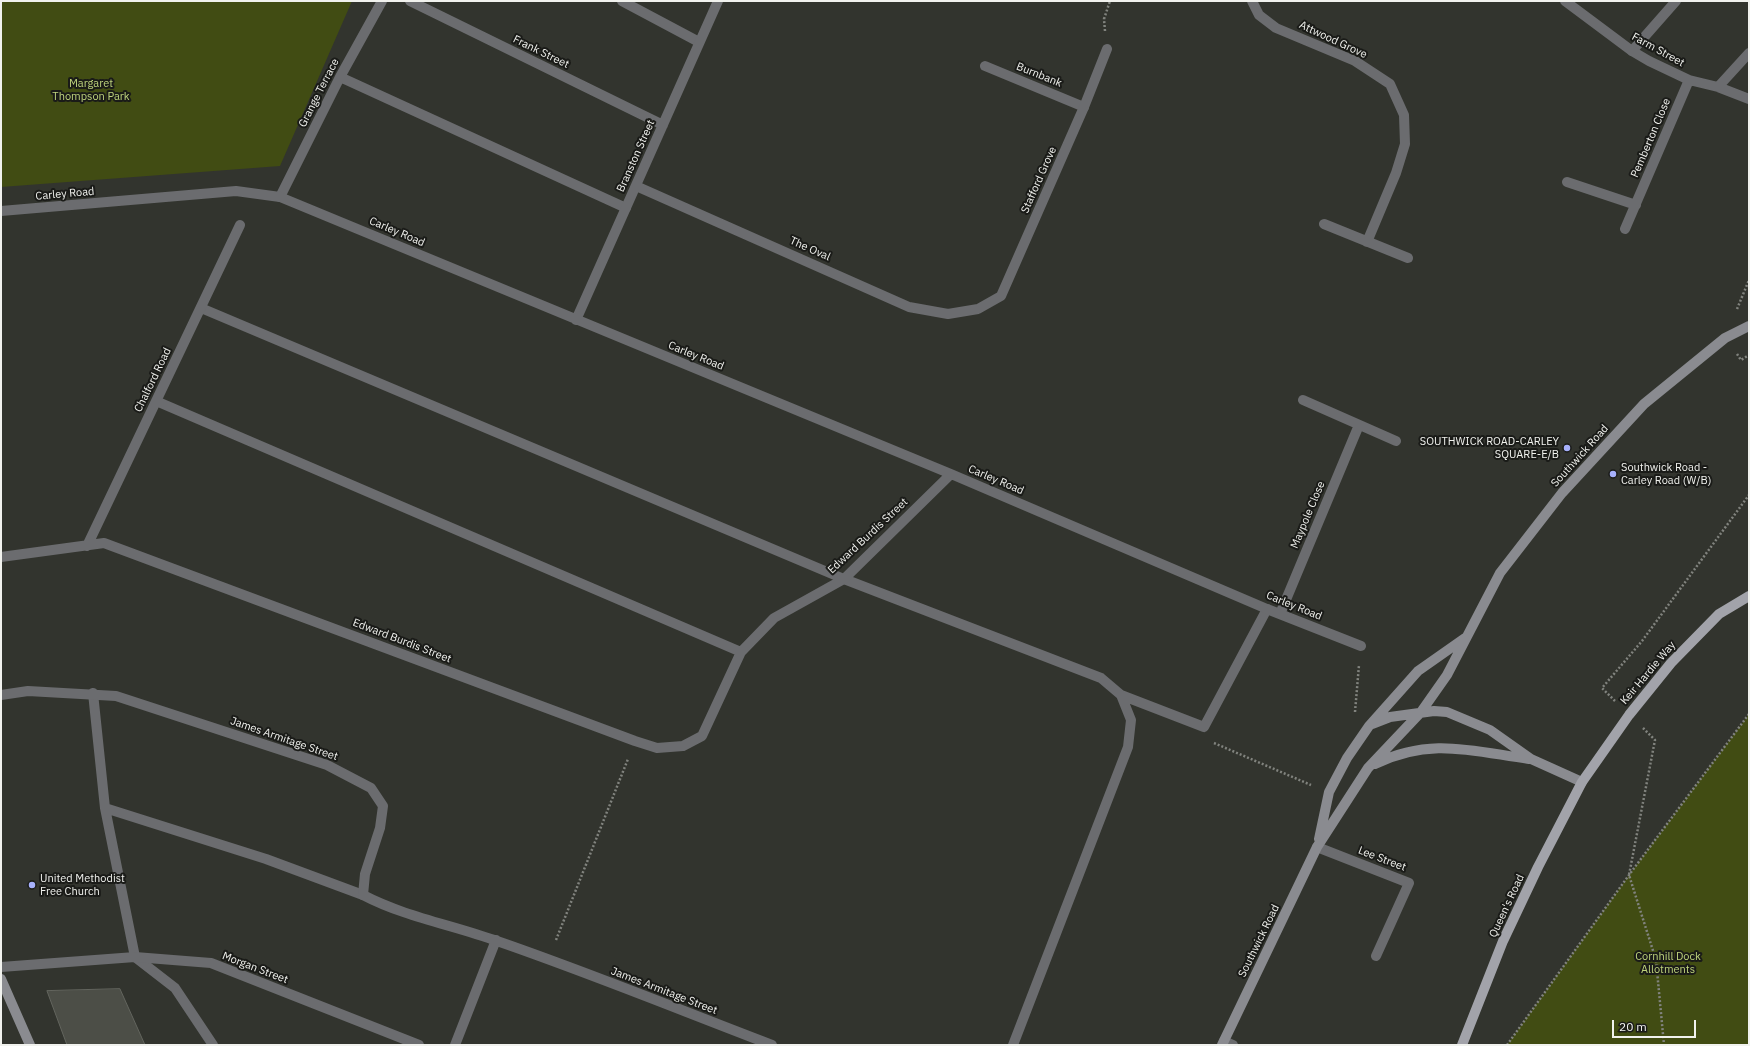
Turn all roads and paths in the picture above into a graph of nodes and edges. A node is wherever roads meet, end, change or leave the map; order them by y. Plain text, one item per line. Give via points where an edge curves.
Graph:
1 (382, 1) edge
2 (410, 1) edge
3 (622, 1) edge
4 (718, 1) edge
5 (1110, 1) edge
6 (1252, 1) edge
7 (1676, 1) edge
8 (1569, 2) edge
9 (699, 42) junction
10 (1107, 49) joint
11 (1632, 51) junction
12 (1749, 53) edge
13 (985, 66) dead end
14 (340, 77) junction
15 (1689, 80) junction
16 (1718, 87) junction
17 (1749, 99) edge
18 (1084, 107) junction
19 (663, 124) junction
20 (1567, 182) dead end
21 (636, 186) junction
22 (280, 197) junction
23 (1636, 205) junction
24 (626, 208) junction
25 (1, 211) edge
26 (1324, 224) dead end
27 (240, 225) dead end
28 (1625, 229) dead end
29 (1367, 242) junction
30 (1408, 258) dead end
31 (201, 308) junction
32 (978, 309) joint
33 (576, 320) junction
34 (1749, 326) edge
35 (1303, 400) dead end
36 (156, 401) junction
37 (1358, 425) junction
38 (1396, 441) dead end
39 (951, 474) junction
40 (86, 546) junction
41 (1, 557) edge
42 (844, 579) junction
43 (1749, 596) edge
44 (1267, 609) junction
45 (1280, 614) junction
46 (1466, 637) junction
47 (1361, 646) joint
48 (741, 652) junction
49 (93, 693) junction
50 (1, 695) edge
51 (1120, 695) junction
52 (1421, 712) junction
53 (1749, 714) edge
54 (1369, 726) junction
55 (1204, 727) junction
56 (635, 741) junction
57 (1531, 759) junction
58 (1368, 768) junction
59 (1582, 782) junction
60 (1329, 792) junction
61 (105, 808) junction
62 (1317, 847) junction
63 (1629, 875) junction
64 (363, 895) junction
65 (496, 940) junction
66 (1376, 956) dead end
67 (135, 957) junction
68 (548, 959) junction
69 (1, 968) edge
70 (1, 980) edge
71 (1226, 1044) edge
72 (30, 1045) edge
73 (213, 1045) edge
74 (419, 1045) edge
75 (455, 1045) edge
76 (772, 1045) edge
77 (1013, 1045) edge
78 (1462, 1045) edge
79 (1507, 1045) edge
80 (1664, 1045) edge

1 - 14 street, Grange Terrace
2 - 19 street, Frank Street
3 - 9 street
4 - 9 street, Branston Street
5 - 10 path via 1104,19
6 - 29 street, Attwood Grove via 1259,14 1276,28 1355,61 1390,84 1404,115 1405,144 1396,173
7 - 11 street
8 - 11 street, Farm Street
9 - 19 street, Branston Street
10 - 18 street, Stafford Grove
11 - 15 street, Farm Street
12 - 16 street
13 - 18 street, Burnbank
14 - 22 street, Grange Terrace
14 - 24 street
15 - 16 street, Farm Street
15 - 23 street, Pemberton Close
16 - 17 street, Farm Street
18 - 32 street, Stafford Grove via 1001,296
19 - 21 street, Branston Street
20 - 23 street
21 - 24 street, Branston Street
21 - 32 street, The Oval via 910,307 948,314
22 - 25 street, Carley Road via 236,191
22 - 33 street, Carley Road
23 - 28 street, Pemberton Close
24 - 33 street, Branston Street
26 - 29 street
27 - 31 street, Chalford Road
29 - 30 street
31 - 36 street, Chalford Road
31 - 42 street
33 - 39 street, Carley Road
34 - 46 main road, Southwick Road via 1725,338 1644,404 1562,493 1500,573
35 - 37 street
36 - 40 street, Chalford Road
36 - 48 street
37 - 38 street
37 - 45 street, Maypole Close
39 - 42 street, Edward Burdis Street
39 - 44 street, Carley Road
40 - 41 street, Edward Burdis Street
40 - 56 street, Edward Burdis Street via 104,543
42 - 48 street, Edward Burdis Street via 774,618
42 - 51 street via 1101,678
43 - 59 main road, Keir Hardie Way via 1719,614 1670,663 1629,715
44 - 45 street, Carley Road
44 - 55 street
45 - 47 street, Carley Road
46 - 52 main road, Southwick Road via 1447,675
46 - 54 main road, Southwick Road via 1418,672
47 - 54 path via 1354,713
48 - 56 street, Edward Burdis Street via 702,736 683,746 657,748
49 - 50 street, James Armitage Street via 28,691
49 - 61 street
49 - 64 street, James Armitage Street via 139,702 328,765 371,788 383,806 380,828 365,874
51 - 55 street
51 - 77 street via 1131,720 1128,748
52 - 54 main road via 1390,716
52 - 57 main road via 1447,712 1490,730
52 - 58 main road, Southwick Road
53 - 63 path
54 - 60 main road, Southwick Road via 1347,758
55 - 60 path via 1210,741
56 - 68 path
57 - 58 main road via 1457,748 1432,747 1391,757
57 - 59 main road
58 - 62 main road, Southwick Road
59 - 78 main road, Queen's Road via 1503,942
60 - 62 main road, Southwick Road
61 - 64 street via 266,860
61 - 67 street
62 - 66 street, Lee Street via 1409,882
62 - 71 main road, Southwick Road
63 - 79 path
63 - 80 path via 1656,960
64 - 65 street, James Armitage Street via 381,905
65 - 68 street, James Armitage Street
65 - 75 street
67 - 69 street, Morgan Street
67 - 73 street via 175,988
67 - 74 street, Morgan Street via 211,963
68 - 76 street, James Armitage Street
70 - 72 main road

